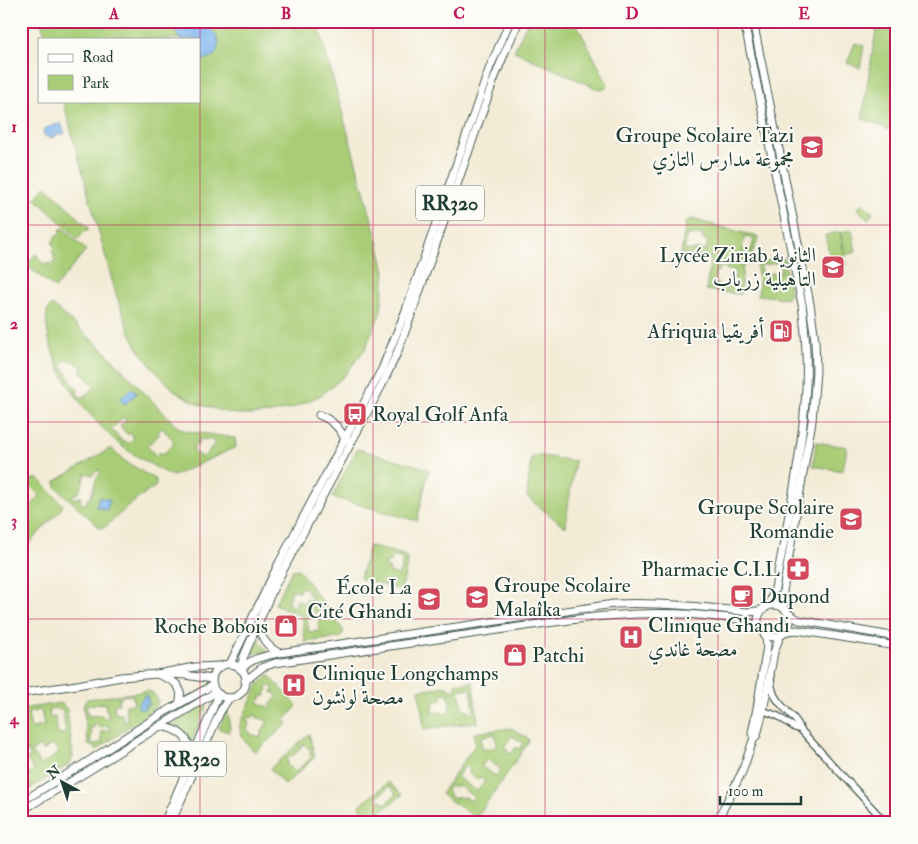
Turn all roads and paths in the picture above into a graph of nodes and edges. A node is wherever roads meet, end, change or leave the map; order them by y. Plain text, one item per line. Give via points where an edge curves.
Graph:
1 (510, 21) edge
2 (519, 21) edge
3 (744, 21) edge
4 (753, 21) edge
5 (888, 21) edge
6 (897, 25) edge
7 (319, 415) dead end
8 (349, 440) junction
9 (766, 607) junction
10 (784, 608) junction
11 (789, 614) junction
12 (258, 622) junction
13 (762, 631) junction
14 (784, 634) junction
15 (897, 637) edge
16 (897, 646) edge
17 (279, 653) junction
18 (230, 664) junction
19 (222, 666) junction
20 (771, 668) junction
21 (240, 669) junction
22 (157, 674) junction
23 (245, 681) junction
24 (215, 688) junction
25 (21, 692) edge
26 (229, 698) junction
27 (178, 704) junction
28 (760, 710) junction
29 (160, 726) junction
30 (800, 729) junction
31 (192, 759) junction
32 (21, 802) edge
33 (21, 811) edge
34 (164, 823) edge
35 (172, 823) edge
36 (716, 823) edge
37 (886, 823) edge

1 - 8 main road, RR320 via 490,67 406,310
2 - 8 main road, RR320 via 493,82 397,353
3 - 9 main road via 797,278 806,339 806,402 802,436 775,589
4 - 10 main road via 815,340 812,421 783,591
5 - 6 street
7 - 8 main road via 335,423
8 - 12 main road, RR320
8 - 18 main road, RR320 via 279,563
9 - 10 main road via 776,605
9 - 13 main road via 758,618
9 - 17 main road via 751,612 682,605 614,604
10 - 11 main road
11 - 14 main road via 790,624
11 - 15 main road via 799,620
12 - 17 main road via 264,640
12 - 21 main road, RR320
13 - 14 main road via 771,637
13 - 23 main road via 747,621 709,616 620,614 275,663 263,667
13 - 28 main road via 766,646
14 - 16 main road via 797,630
14 - 20 main road via 774,652
17 - 21 main road via 252,660
18 - 19 main road
18 - 21 main road
19 - 22 main road
19 - 24 main road, RR320 via 215,671
20 - 28 main road
20 - 30 street via 776,698
21 - 23 main road
22 - 24 main road via 185,675
22 - 25 main road
22 - 27 main road via 177,684 180,692
23 - 26 main road, RR320 via 239,694
24 - 26 main road
24 - 27 main road
24 - 29 main road
24 - 31 main road, RR320
26 - 35 main road, RR320
27 - 32 main road
28 - 30 street
28 - 36 main road via 752,733 754,738 739,777
29 - 31 main road via 182,735
29 - 33 main road
30 - 37 street
31 - 34 main road, RR320

